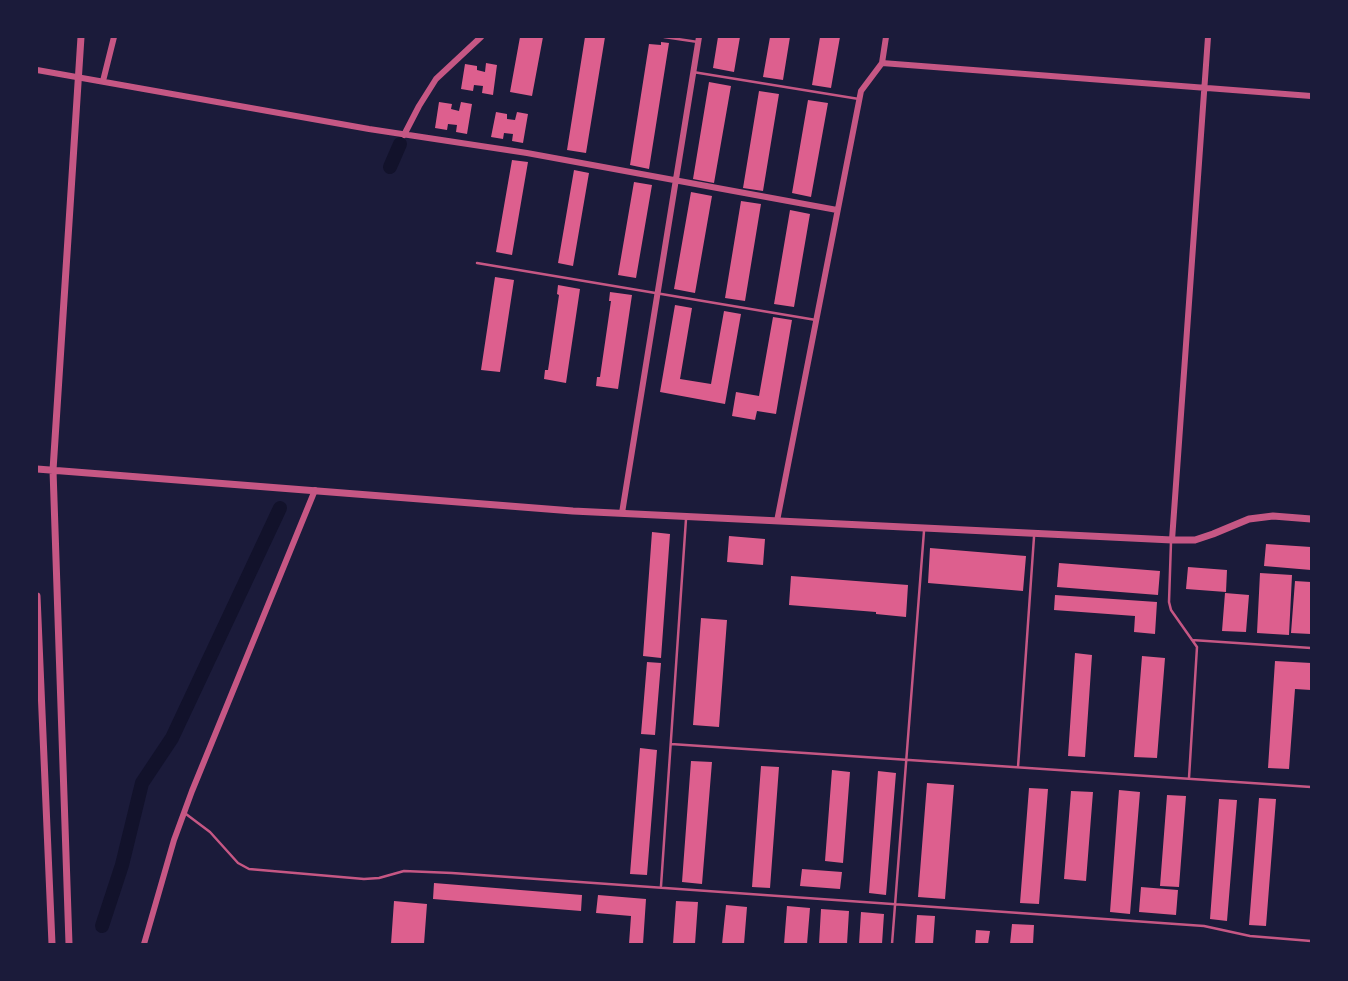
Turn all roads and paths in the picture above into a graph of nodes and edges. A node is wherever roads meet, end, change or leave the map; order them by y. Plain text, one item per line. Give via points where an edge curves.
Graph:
1 (81, 37) edge
2 (114, 37) edge
3 (481, 37) edge
4 (664, 37) edge
5 (886, 37) edge
6 (1208, 37) edge
7 (698, 40) edge
8 (882, 63) junction
9 (37, 69) edge
10 (693, 72) junction
11 (79, 77) junction
12 (103, 81) junction
13 (1204, 88) junction
14 (1311, 96) edge
15 (859, 99) junction
16 (404, 135) junction
17 (676, 180) junction
18 (837, 210) junction
19 (477, 263) dead end
20 (657, 293) junction
21 (816, 320) junction
22 (37, 469) edge
23 (53, 470) junction
24 (315, 490) junction
25 (622, 513) junction
26 (686, 516) junction
27 (1311, 519) edge
28 (777, 521) junction
29 (924, 528) junction
30 (1034, 533) junction
31 (1172, 540) junction
32 (37, 596) edge
33 (1192, 640) junction
34 (1311, 649) edge
35 (671, 744) junction
36 (906, 760) junction
37 (1018, 767) junction
38 (1189, 778) junction
39 (1311, 787) edge
40 (184, 813) junction
41 (661, 888) junction
42 (895, 904) junction
43 (1311, 941) edge
44 (51, 944) edge
45 (69, 944) edge
46 (144, 944) edge
47 (892, 944) edge

1 - 11 street
2 - 12 street
3 - 16 street via 436,79
4 - 7 lane
5 - 8 street
6 - 13 street
7 - 10 street
8 - 13 street
8 - 15 street via 866,81
9 - 11 street
10 - 15 lane
10 - 17 street
11 - 12 street
11 - 23 street
12 - 16 street
13 - 14 street
13 - 31 street
15 - 18 street
16 - 17 street
17 - 18 street
17 - 20 street
18 - 21 street
19 - 20 lane
20 - 21 lane
20 - 25 street
21 - 28 street
22 - 23 street
23 - 24 street
23 - 45 street
24 - 25 street
24 - 40 street
25 - 26 street
26 - 28 street
26 - 35 lane
27 - 31 street via 1249,519 1195,540
28 - 29 street
29 - 30 street
29 - 36 lane
30 - 31 street
30 - 37 lane
31 - 33 lane via 1169,601
32 - 44 street
33 - 34 lane
33 - 38 lane via 1197,647
35 - 36 lane
35 - 41 lane
36 - 37 lane
36 - 42 lane
37 - 38 lane
38 - 39 lane
40 - 41 lane via 249,869 364,879 404,872 452,873
40 - 46 street
41 - 42 lane
42 - 43 lane via 1204,926 1250,936
42 - 47 lane

